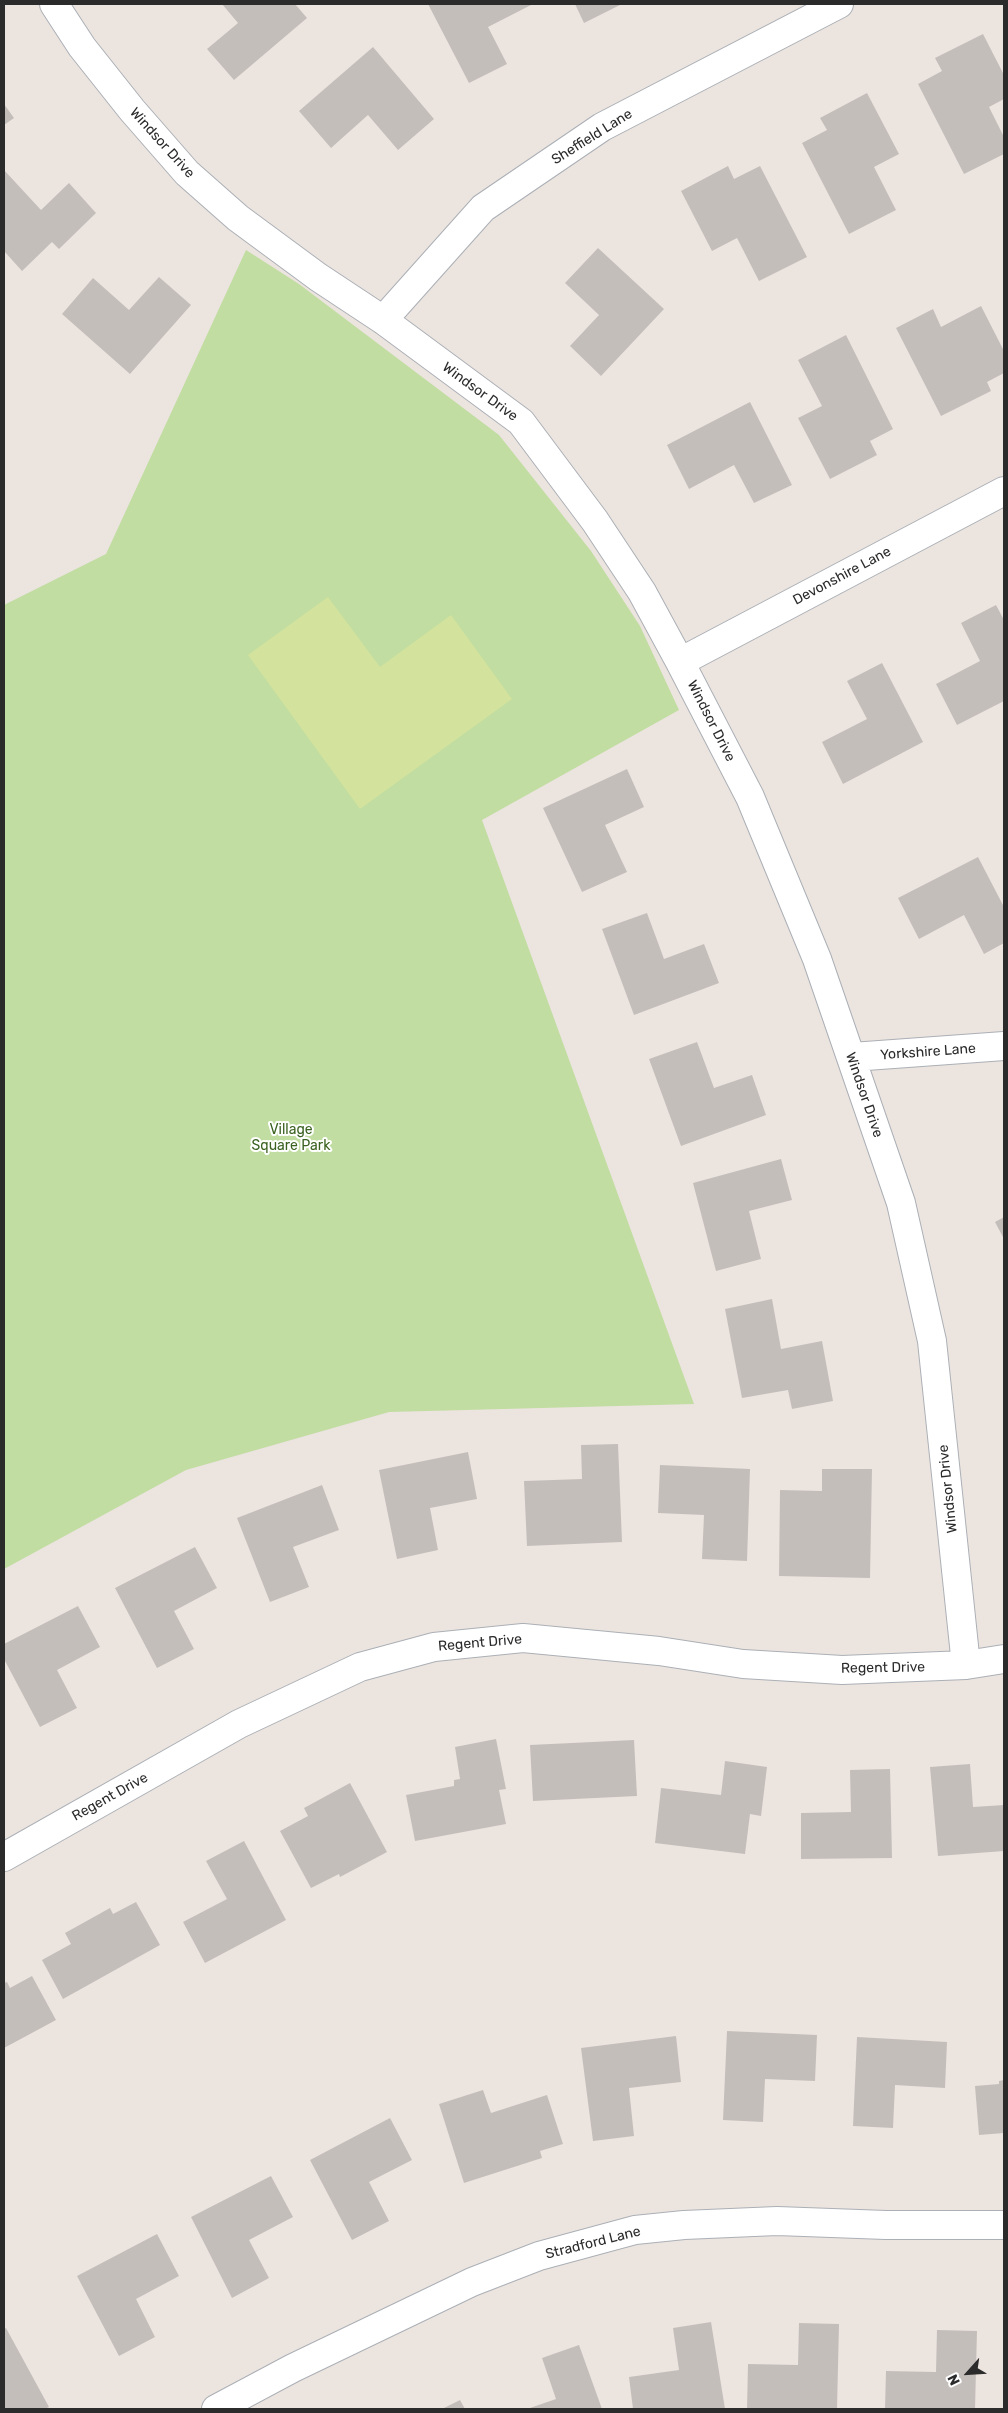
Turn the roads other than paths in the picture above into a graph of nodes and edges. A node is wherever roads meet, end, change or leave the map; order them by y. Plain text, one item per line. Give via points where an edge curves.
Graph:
1 (54, 4) edge
2 (839, 4) edge
3 (383, 320) junction
4 (1004, 491) edge
5 (680, 662) junction
6 (1004, 1046) edge
7 (852, 1057) junction
8 (1004, 1659) edge
9 (966, 1666) junction
10 (4, 1857) edge
11 (1004, 2225) edge
12 (216, 2409) edge

1 - 3 street, Windsor Drive via 82,47 187,173 238,218
2 - 3 street, Sheffield Lane via 602,127 483,208
3 - 5 street, Windsor Drive via 521,422 642,592
4 - 5 street, Devonshire Lane
5 - 7 street, Windsor Drive via 750,797 817,959
6 - 7 street, Yorkshire Lane
7 - 9 street, Windsor Drive via 901,1203 932,1341
8 - 9 street, Regent Drive
9 - 10 street, Regent Drive via 842,1670 743,1664 659,1651 523,1638 434,1647 360,1668 239,1724
11 - 12 street, Stradford Lane via 777,2221 635,2230 539,2256 472,2282 293,2368

